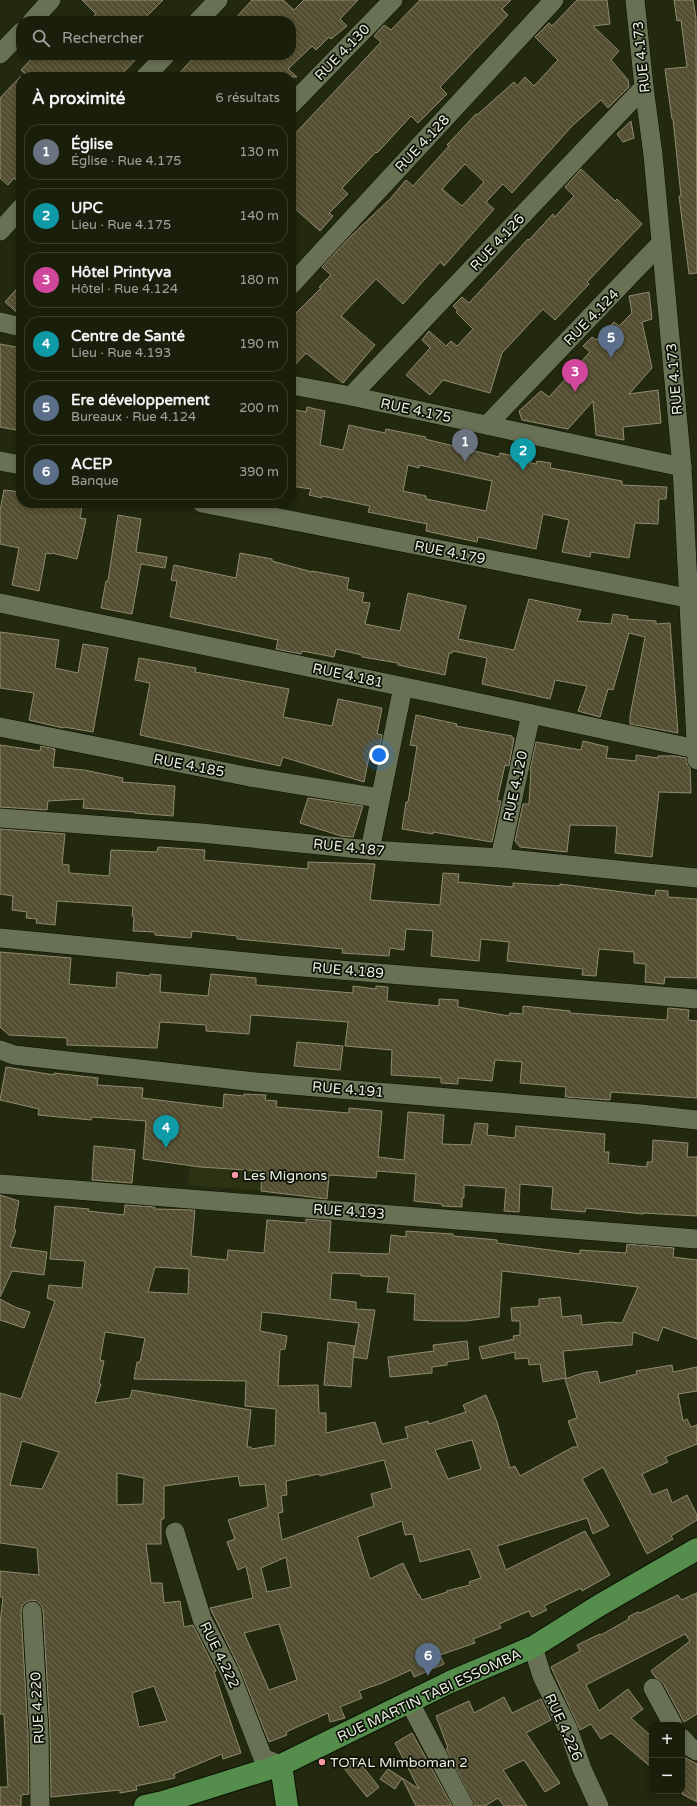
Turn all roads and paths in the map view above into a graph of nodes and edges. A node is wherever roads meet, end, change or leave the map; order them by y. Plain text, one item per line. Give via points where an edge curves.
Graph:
1 (51, 0) edge
2 (218, 0) edge
3 (393, 0) edge
4 (554, 0) edge
5 (635, 0) edge
6 (37, 16) edge
7 (203, 16) edge
8 (16, 37) edge
9 (0, 54) edge
10 (161, 60) edge
11 (150, 72) edge
12 (644, 88) junction
13 (296, 100) edge
14 (16, 213) edge
15 (0, 231) edge
16 (661, 243) junction
17 (296, 280) edge
18 (0, 322) edge
19 (16, 326) edge
20 (296, 386) edge
21 (351, 396) junction
22 (487, 425) junction
23 (0, 461) edge
24 (16, 464) edge
25 (682, 468) junction
26 (228, 508) edge
27 (692, 599) edge
28 (0, 603) edge
29 (403, 687) junction
30 (531, 714) junction
31 (0, 727) edge
32 (696, 755) edge
33 (379, 798) junction
34 (0, 818) edge
35 (370, 850) junction
36 (500, 858) junction
37 (697, 878) edge
38 (0, 938) edge
39 (697, 999) edge
40 (0, 1050) edge
41 (697, 1120) edge
42 (0, 1184) edge
43 (697, 1239) edge
44 (175, 1532) dead end
45 (697, 1549) edge
46 (32, 1611) dead end
47 (533, 1647) junction
48 (653, 1688) dead end
49 (410, 1703) junction
50 (671, 1722) edge
51 (685, 1741) edge
52 (697, 1751) edge
53 (281, 1765) junction
54 (40, 1806) edge
55 (145, 1806) edge
56 (287, 1806) edge
57 (464, 1806) edge
58 (599, 1806) edge

1 - 6 street
2 - 7 street
3 - 13 street, RUE 4.130
4 - 17 street, RUE 4.128
5 - 12 street, RUE 4.173
8 - 9 street
10 - 11 street
12 - 16 street, RUE 4.173
12 - 21 street, RUE 4.126
14 - 15 street
16 - 22 street, RUE 4.124
16 - 25 street, RUE 4.173
18 - 19 street
20 - 21 street, RUE 4.175
21 - 22 street, RUE 4.175
22 - 25 street, RUE 4.175
23 - 24 street
25 - 27 street, RUE 4.173
26 - 27 street, RUE 4.179
27 - 32 street, RUE 4.173
28 - 29 street, RUE 4.181
29 - 30 street, RUE 4.181
29 - 33 street
30 - 32 street, RUE 4.181
30 - 36 street, RUE 4.120
31 - 33 street, RUE 4.185 via 250,777
33 - 35 street
34 - 35 street, RUE 4.187 via 201,833
35 - 36 street, RUE 4.187
36 - 37 street, RUE 4.187
38 - 39 street, RUE 4.189 via 278,965
40 - 41 street, RUE 4.191 via 14,1055 256,1082
42 - 43 street, RUE 4.193
44 - 53 street, RUE 4.222 via 202,1619 230,1673 263,1758
45 - 47 main road, RUE MARTIN TABI ESSOMBA
46 - 54 street, RUE 4.220 via 39,1732
47 - 49 main road, RUE MARTIN TABI ESSOMBA via 450,1682
47 - 58 street, RUE 4.226 via 542,1676 568,1729
48 - 50 street
49 - 53 main road, RUE MARTIN TABI ESSOMBA
49 - 57 street
51 - 52 street
53 - 55 main road, RUE MARTIN TABI ESSOMBA
53 - 56 main road

